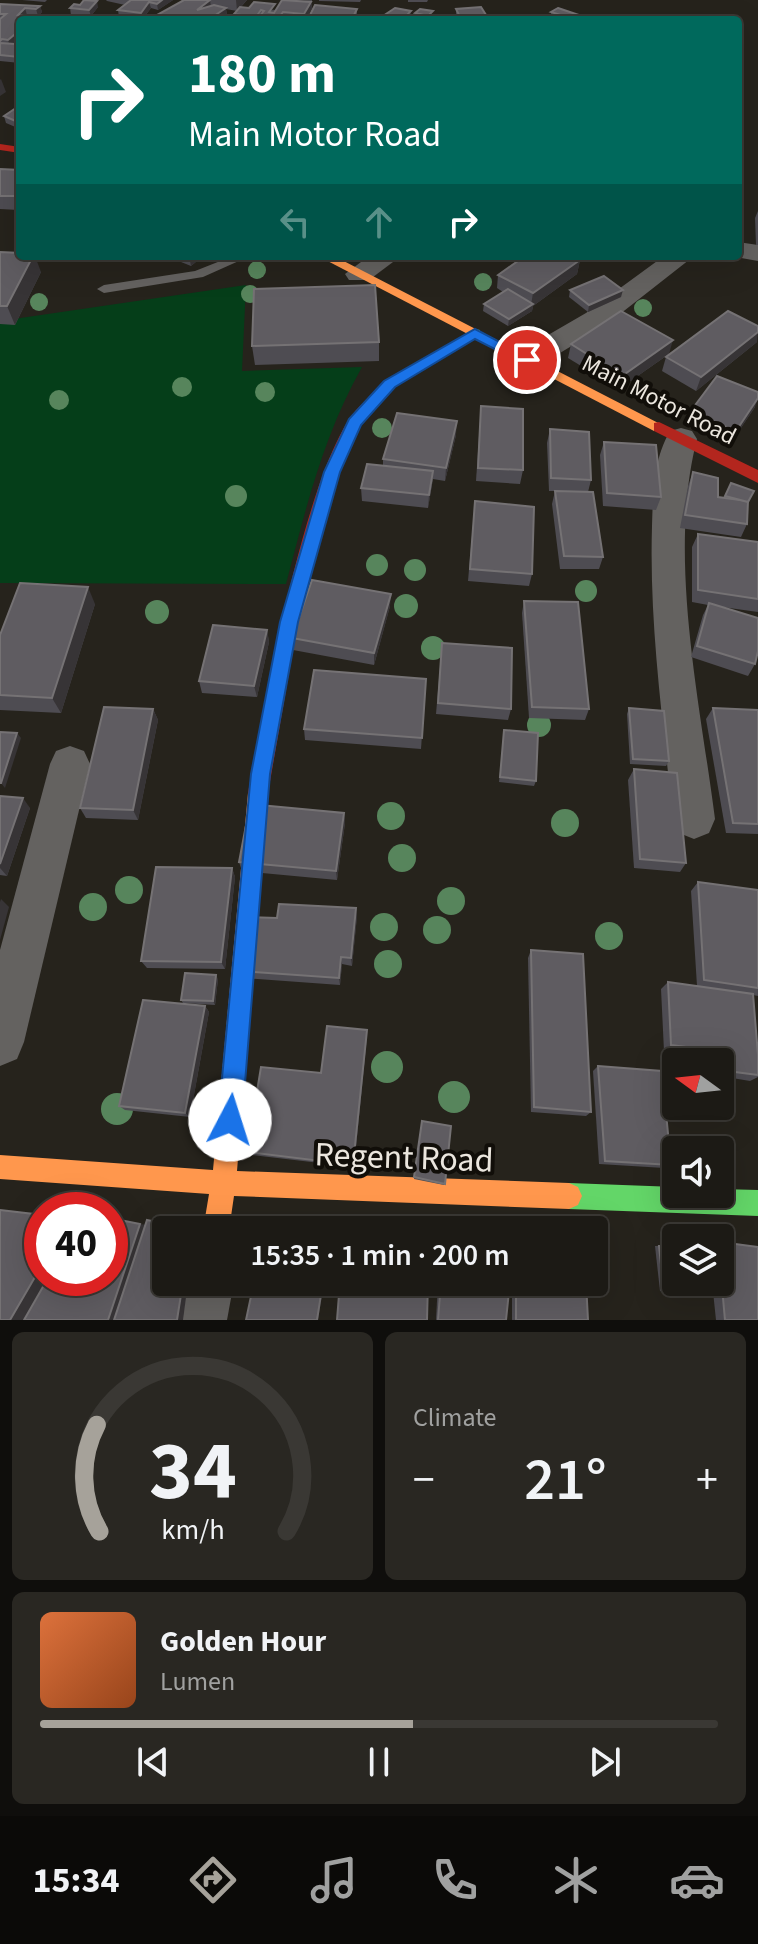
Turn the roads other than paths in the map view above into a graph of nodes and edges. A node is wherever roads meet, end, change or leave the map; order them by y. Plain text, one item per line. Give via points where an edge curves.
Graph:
1 (234, 260) edge
2 (332, 260) edge
3 (382, 260) edge
4 (676, 260) edge
5 (359, 274) junction
6 (104, 289) dead end
7 (475, 333) junction
8 (527, 360) junction
9 (681, 439) junction
10 (758, 477) edge
11 (70, 764) dead end
12 (694, 819) dead end
13 (0, 1042) edge
14 (0, 1167) edge
15 (224, 1183) junction
16 (758, 1203) edge
17 (218, 1216) edge
18 (203, 1296) edge
19 (199, 1320) edge

1 - 6 lane via 198,274
2 - 5 street, Main Motor Road
3 - 5 street
4 - 8 street via 596,319
5 - 7 street, Main Motor Road
7 - 8 street, Main Motor Road
7 - 15 street via 389,384 354,422 332,472 289,622 260,774
8 - 9 street, Main Motor Road
9 - 10 street, Main Motor Road
9 - 12 street via 670,479 668,593
11 - 13 street
14 - 15 street, Regent Road
15 - 16 street, Regent Road
15 - 17 street
18 - 19 street

